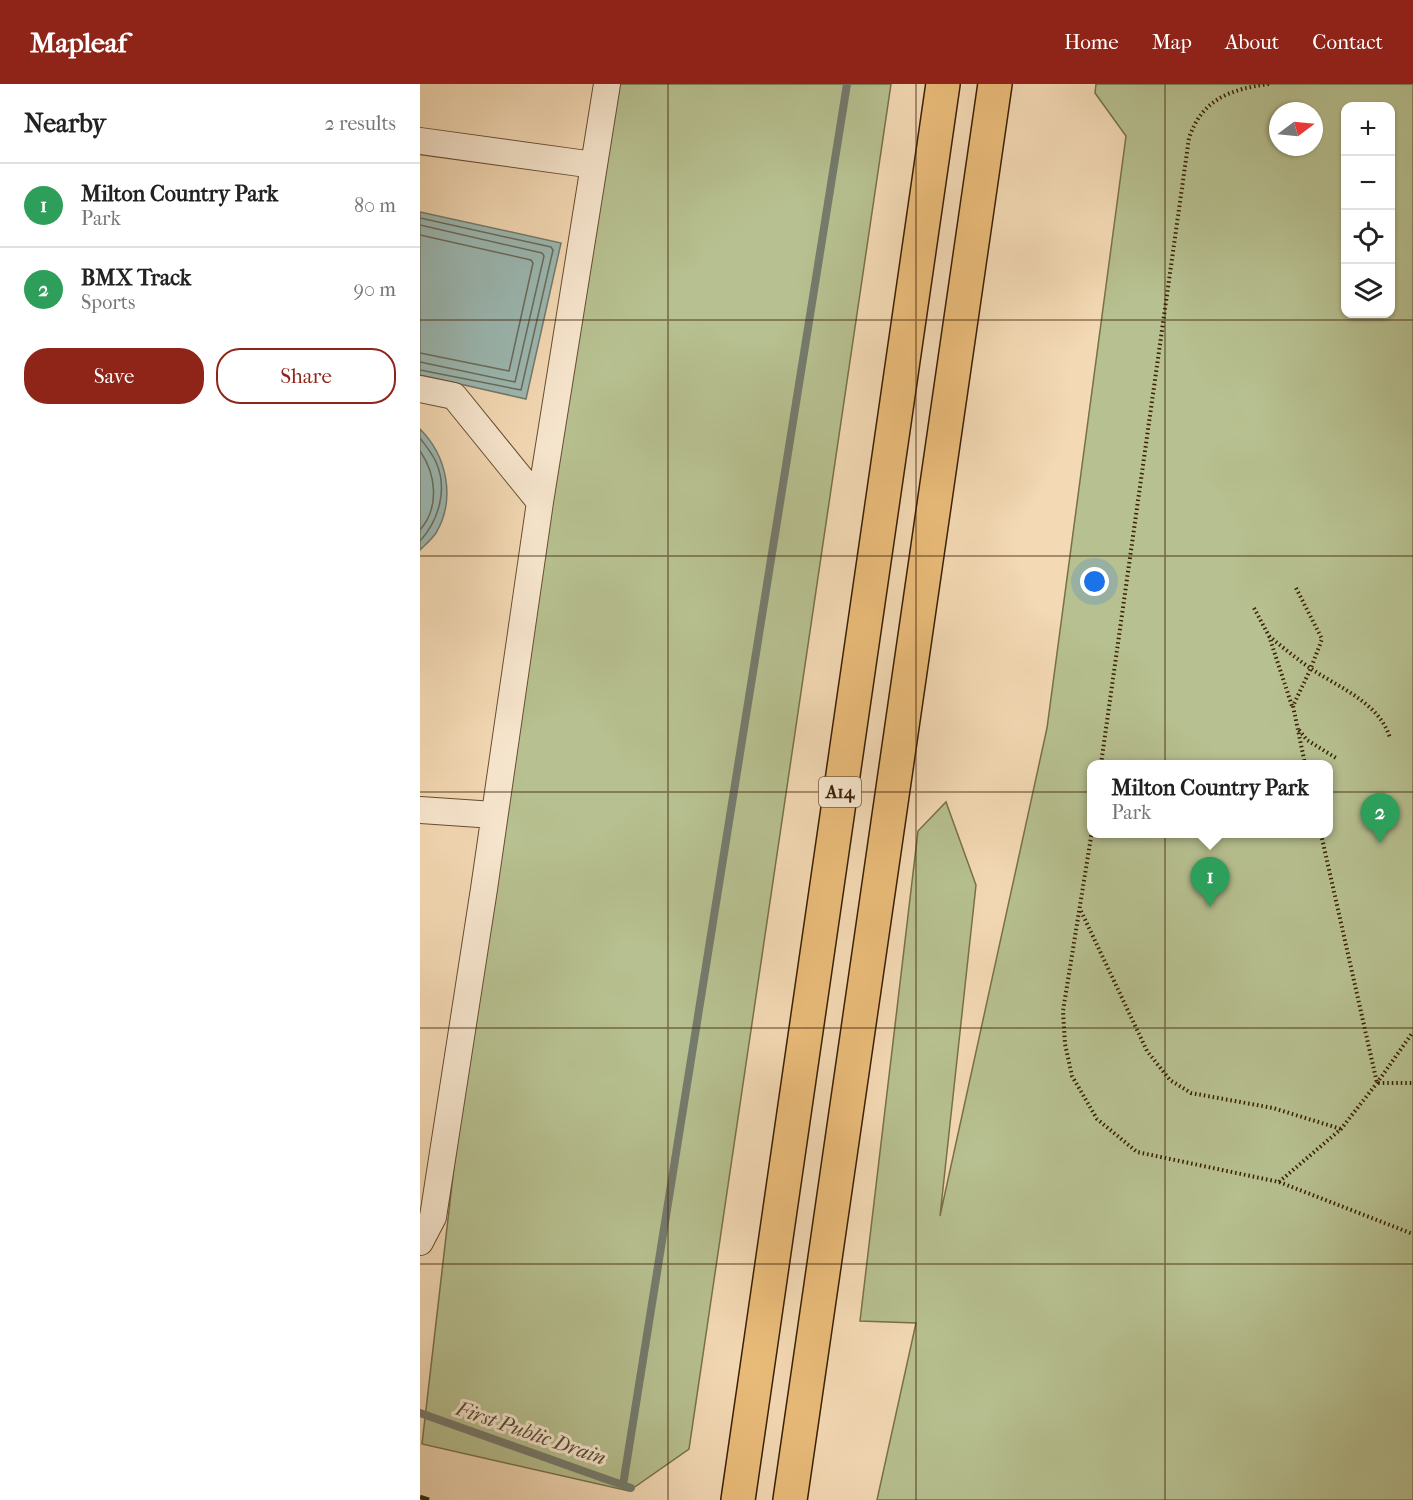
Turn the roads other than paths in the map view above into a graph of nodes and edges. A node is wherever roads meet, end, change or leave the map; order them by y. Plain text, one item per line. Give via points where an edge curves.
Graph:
1 (607, 84) edge
2 (943, 84) edge
3 (995, 84) edge
4 (420, 141) edge
5 (594, 165) junction
6 (420, 389) edge
7 (540, 502) junction
8 (420, 810) edge
9 (494, 815) junction
10 (420, 1242) edge
11 (738, 1500) edge
12 (790, 1500) edge

1 - 5 lane
2 - 11 highway, A14
3 - 12 highway, A14
4 - 5 lane
5 - 7 lane
6 - 7 lane via 454,396
7 - 9 lane
8 - 9 lane
9 - 10 lane via 433,1217

